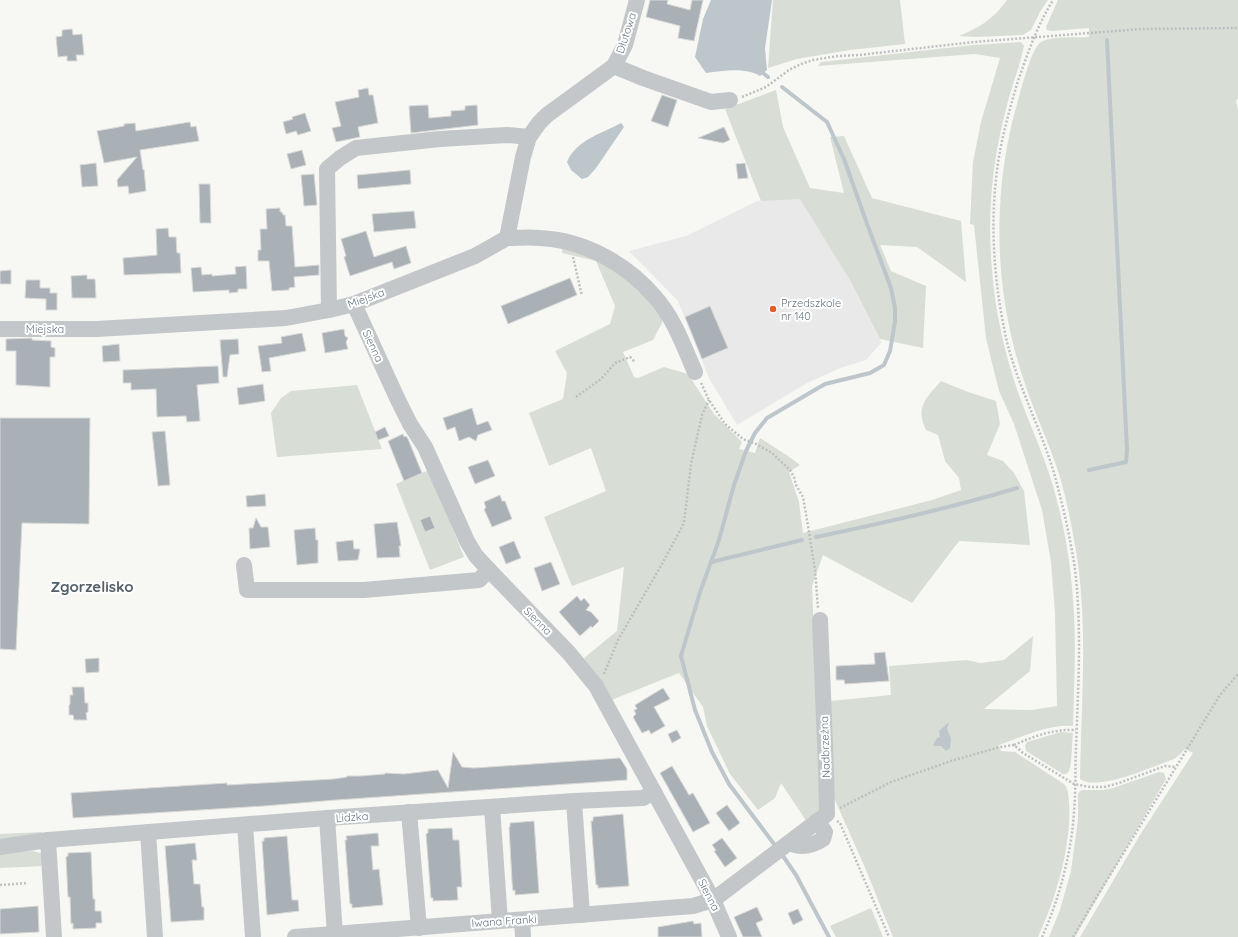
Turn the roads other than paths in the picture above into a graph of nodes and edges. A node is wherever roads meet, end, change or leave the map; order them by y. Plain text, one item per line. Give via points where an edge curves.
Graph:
1 (637, 0) edge
2 (614, 66) junction
3 (730, 100) road end
4 (530, 137) junction
5 (507, 238) junction
6 (354, 304) junction
7 (329, 310) junction
8 (0, 329) edge
9 (696, 372) road end
10 (244, 565) dead end
11 (489, 570) junction
12 (820, 620) road end
13 (654, 792) junction
14 (574, 801) junction
15 (492, 807) junction
16 (409, 812) junction
17 (327, 818) junction
18 (245, 825) junction
19 (148, 832) junction
20 (48, 840) junction
21 (0, 847) edge
22 (713, 900) junction
23 (582, 915) junction
24 (522, 920) junction
25 (500, 922) junction
26 (419, 928) junction
27 (335, 934) junction
28 (54, 937) edge
29 (155, 937) edge
30 (252, 937) edge
31 (295, 937) edge
32 (523, 937) edge
33 (729, 937) edge

1 - 2 street, Dłutowa via 624,45
2 - 3 street via 711,102
2 - 4 street via 547,114
4 - 5 street via 523,157
4 - 7 street via 507,135 440,139 356,148 327,169
5 - 6 street, Miejska via 475,256
5 - 9 street via 541,238 593,250 639,280 656,297 671,320
6 - 7 street, Miejska
6 - 11 street, Sienna via 398,400 425,447 467,541
7 - 8 street, Miejska via 286,318 112,328
10 - 11 street via 247,590 364,590 479,580
11 - 13 street, Sienna via 570,653 596,686
12 - 22 street, Nadbrzeżna via 826,769 822,818
13 - 14 street, Lidzka via 643,798
13 - 22 street, Sienna
14 - 15 street, Lidzka
14 - 23 street
15 - 16 street, Lidzka
15 - 25 street
16 - 17 street, Lidzka
16 - 26 street
17 - 18 street, Lidzka
17 - 27 street
18 - 19 street, Lidzka
18 - 30 street
19 - 20 street, Lidzka
19 - 29 street
20 - 21 street, Lidzka
20 - 28 street
22 - 23 street, Iwana Franki via 694,906
22 - 33 street, Sienna
23 - 24 street, Iwana Franki
24 - 25 street, Iwana Franki
24 - 32 street
25 - 26 street, Iwana Franki
26 - 27 street, Iwana Franki
27 - 31 street, Iwana Franki

